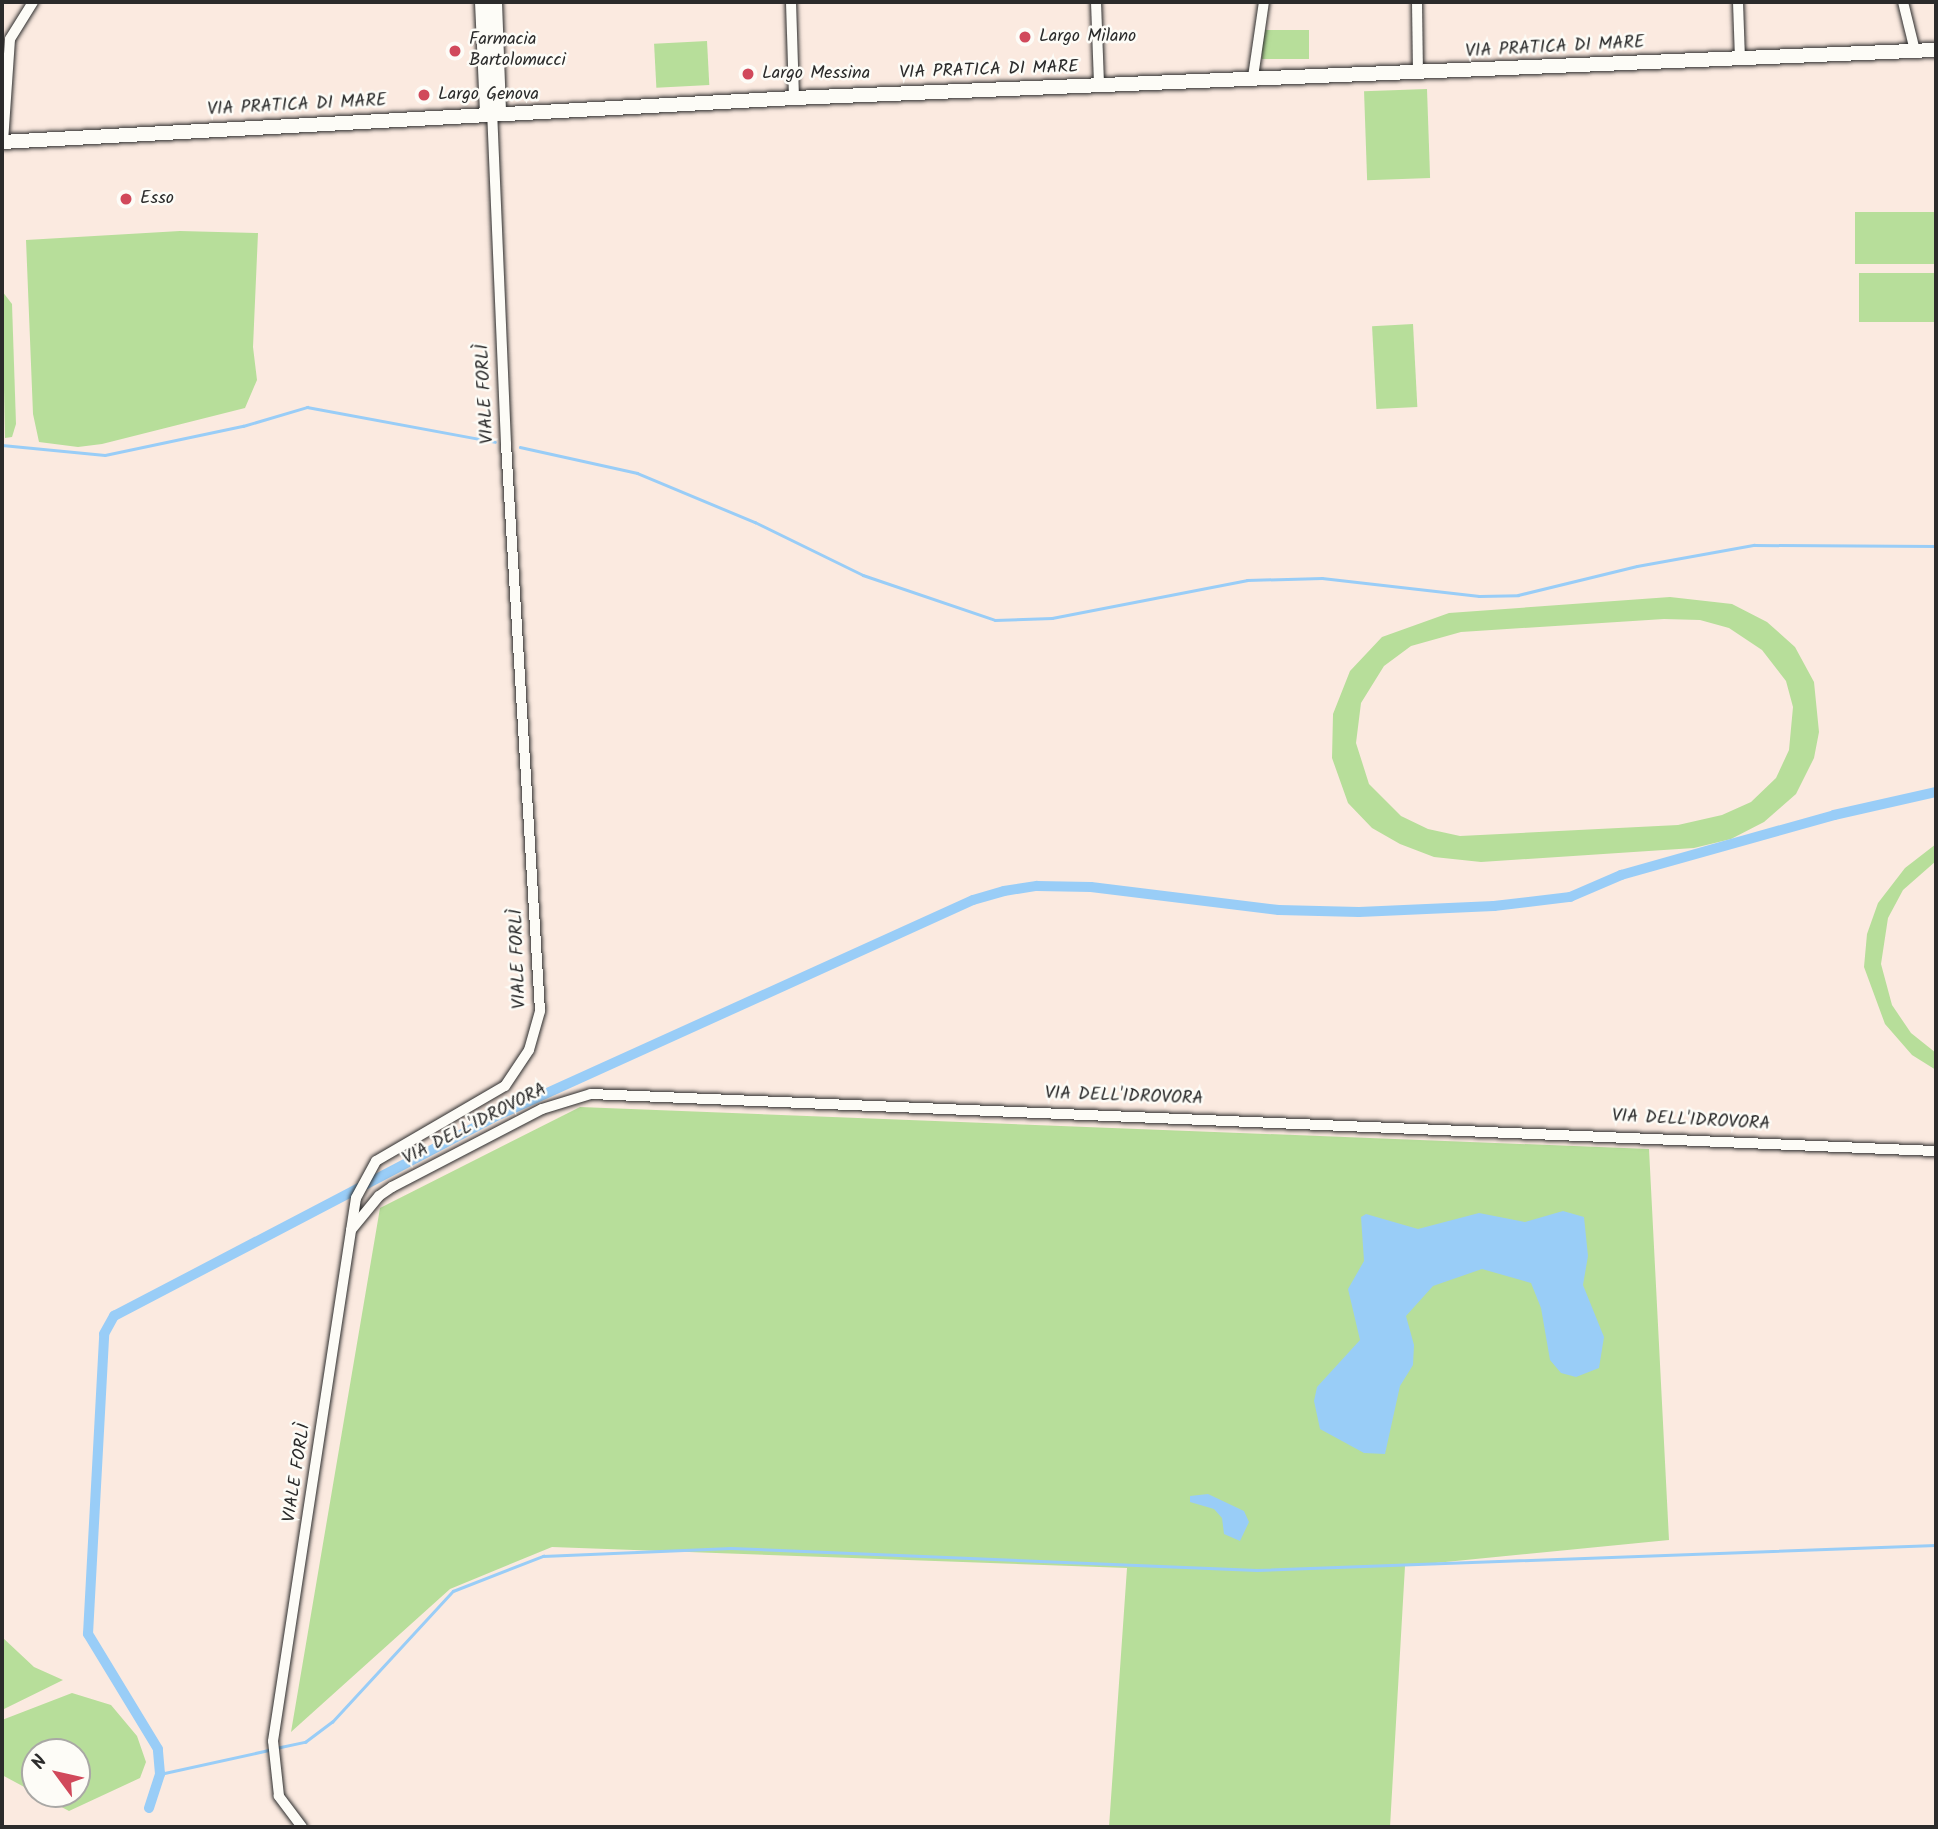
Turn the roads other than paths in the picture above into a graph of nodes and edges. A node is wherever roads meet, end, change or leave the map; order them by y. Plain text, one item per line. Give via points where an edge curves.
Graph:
1 (33, 2) edge
2 (482, 2) edge
3 (495, 2) edge
4 (791, 2) edge
5 (1096, 2) edge
6 (1264, 2) edge
7 (1417, 2) edge
8 (1738, 2) edge
9 (1903, 2) edge
10 (1936, 50) edge
11 (1915, 51) junction
12 (1740, 59) junction
13 (1418, 74) junction
14 (1254, 77) junction
15 (1099, 85) junction
16 (794, 98) junction
17 (493, 114) junction
18 (2, 142) edge
19 (1936, 1151) edge
20 (351, 1230) junction
21 (302, 1827) edge

1 - 18 street via 10,39
2 - 17 street
3 - 17 street
4 - 16 street
5 - 15 street
6 - 14 street
7 - 13 street
8 - 12 street
9 - 11 street
10 - 11 street, VIA PRATICA DI MARE
11 - 12 street, VIA PRATICA DI MARE
12 - 13 street, VIA PRATICA DI MARE
13 - 14 street, VIA PRATICA DI MARE
14 - 15 street, VIA PRATICA DI MARE
15 - 16 street, VIA PRATICA DI MARE
16 - 17 street, VIA PRATICA DI MARE
17 - 18 street, VIA PRATICA DI MARE
17 - 20 street, VIALE FORLÌ via 506,444 540,1011 529,1050 505,1086 381,1157 363,1179
19 - 20 street, VIA DELL'IDROVORA via 590,1094 542,1109 392,1187
20 - 21 street, VIALE FORLÌ via 273,1741 279,1796

